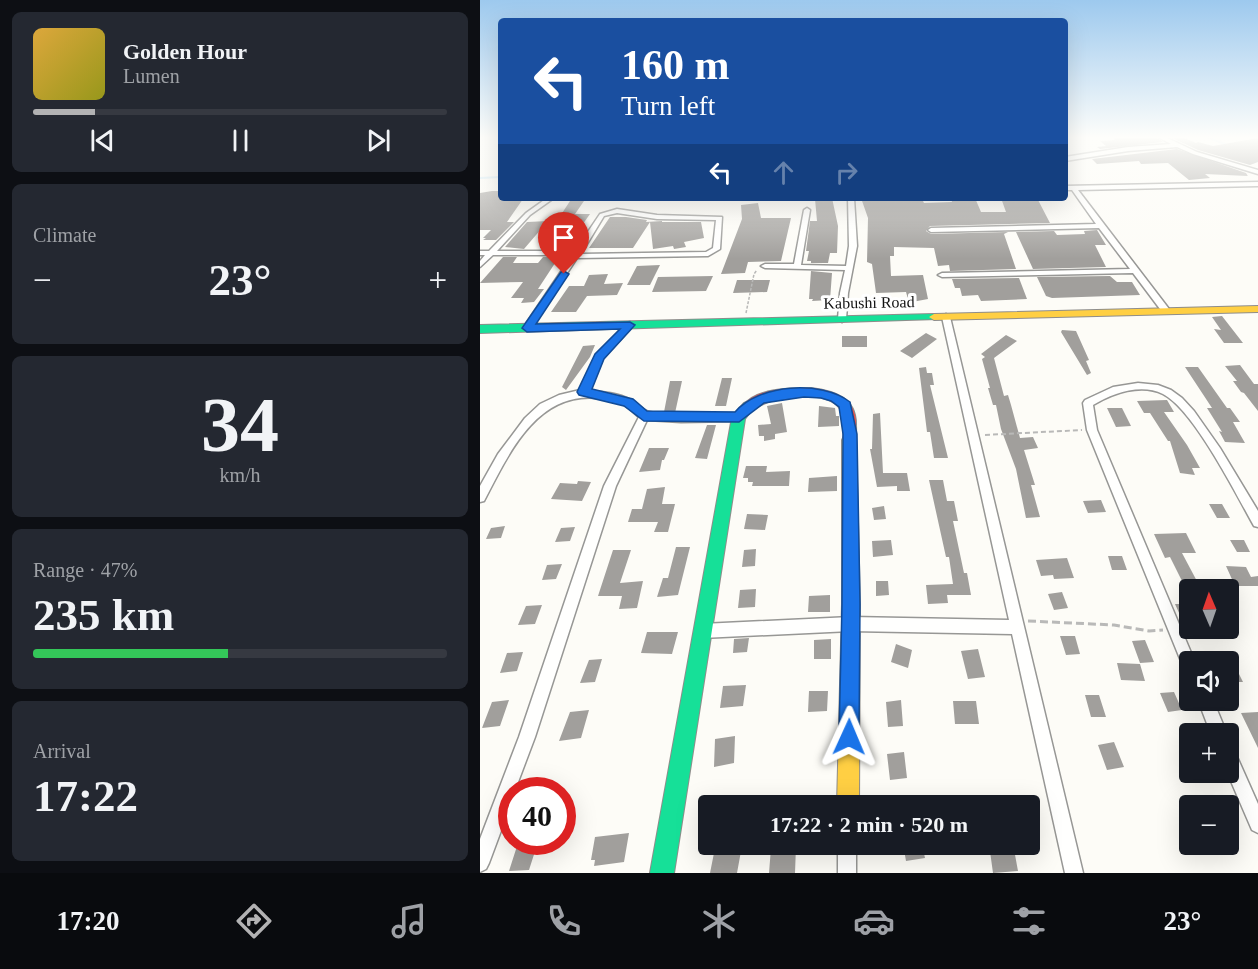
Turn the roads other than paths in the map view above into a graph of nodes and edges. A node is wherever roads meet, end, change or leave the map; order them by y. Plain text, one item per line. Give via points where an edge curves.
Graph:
1 (1258, 183) edge
2 (1068, 188) edge
3 (1074, 188) junction
4 (547, 201) edge
5 (851, 201) edge
6 (807, 210) dead end
7 (1101, 226) junction
8 (931, 230) dead end
9 (480, 253) edge
10 (491, 253) junction
11 (577, 255) junction
12 (480, 265) edge
13 (765, 266) road end
14 (797, 267) junction
15 (850, 268) junction
16 (1135, 271) junction
17 (942, 275) dead end
18 (1258, 309) edge
19 (1166, 310) junction
20 (946, 317) junction
21 (842, 319) junction
22 (630, 325) junction
23 (527, 328) junction
24 (480, 329) edge
25 (584, 392) junction
26 (644, 416) junction
27 (739, 417) junction
28 (484, 483) edge
29 (480, 496) edge
30 (1258, 522) edge
31 (851, 624) junction
32 (1017, 624) junction
33 (702, 632) junction
34 (1184, 651) edge
35 (1239, 781) edge
36 (848, 795) edge
37 (1258, 824) edge
38 (847, 855) edge
39 (480, 863) edge
40 (662, 873) edge
41 (846, 873) edge
42 (1074, 873) edge

1 - 3 street
2 - 3 street
3 - 7 street
4 - 10 street via 528,214
5 - 15 street
6 - 14 street
7 - 8 street
7 - 16 street
9 - 10 street
10 - 11 street
10 - 12 street
11 - 11 street via 599,219 608,213 720,218 716,249 708,254
11 - 23 street
13 - 14 street
14 - 15 street
15 - 21 street
16 - 17 street
16 - 19 street
18 - 19 main road, Kabushi Road
19 - 20 main road, Kabushi Road
20 - 21 main road, Kabushi Road
20 - 32 street
21 - 22 main road, Kabushi Road
22 - 23 main road, Kabushi Road
22 - 25 street via 599,357
23 - 24 main road, Kabushi Road
25 - 26 street via 628,402
25 - 28 street via 545,404 525,422
26 - 27 street
26 - 39 street via 610,486 527,737
27 - 31 main road via 761,399 804,393 828,396 846,405 850,434
27 - 33 main road
28 - 29 street
30 - 34 street via 1198,423 1168,392 1137,387 1104,393 1088,403 1092,430
31 - 32 street
31 - 33 street
31 - 36 main road
32 - 42 street
33 - 40 main road
35 - 37 street
38 - 41 street

